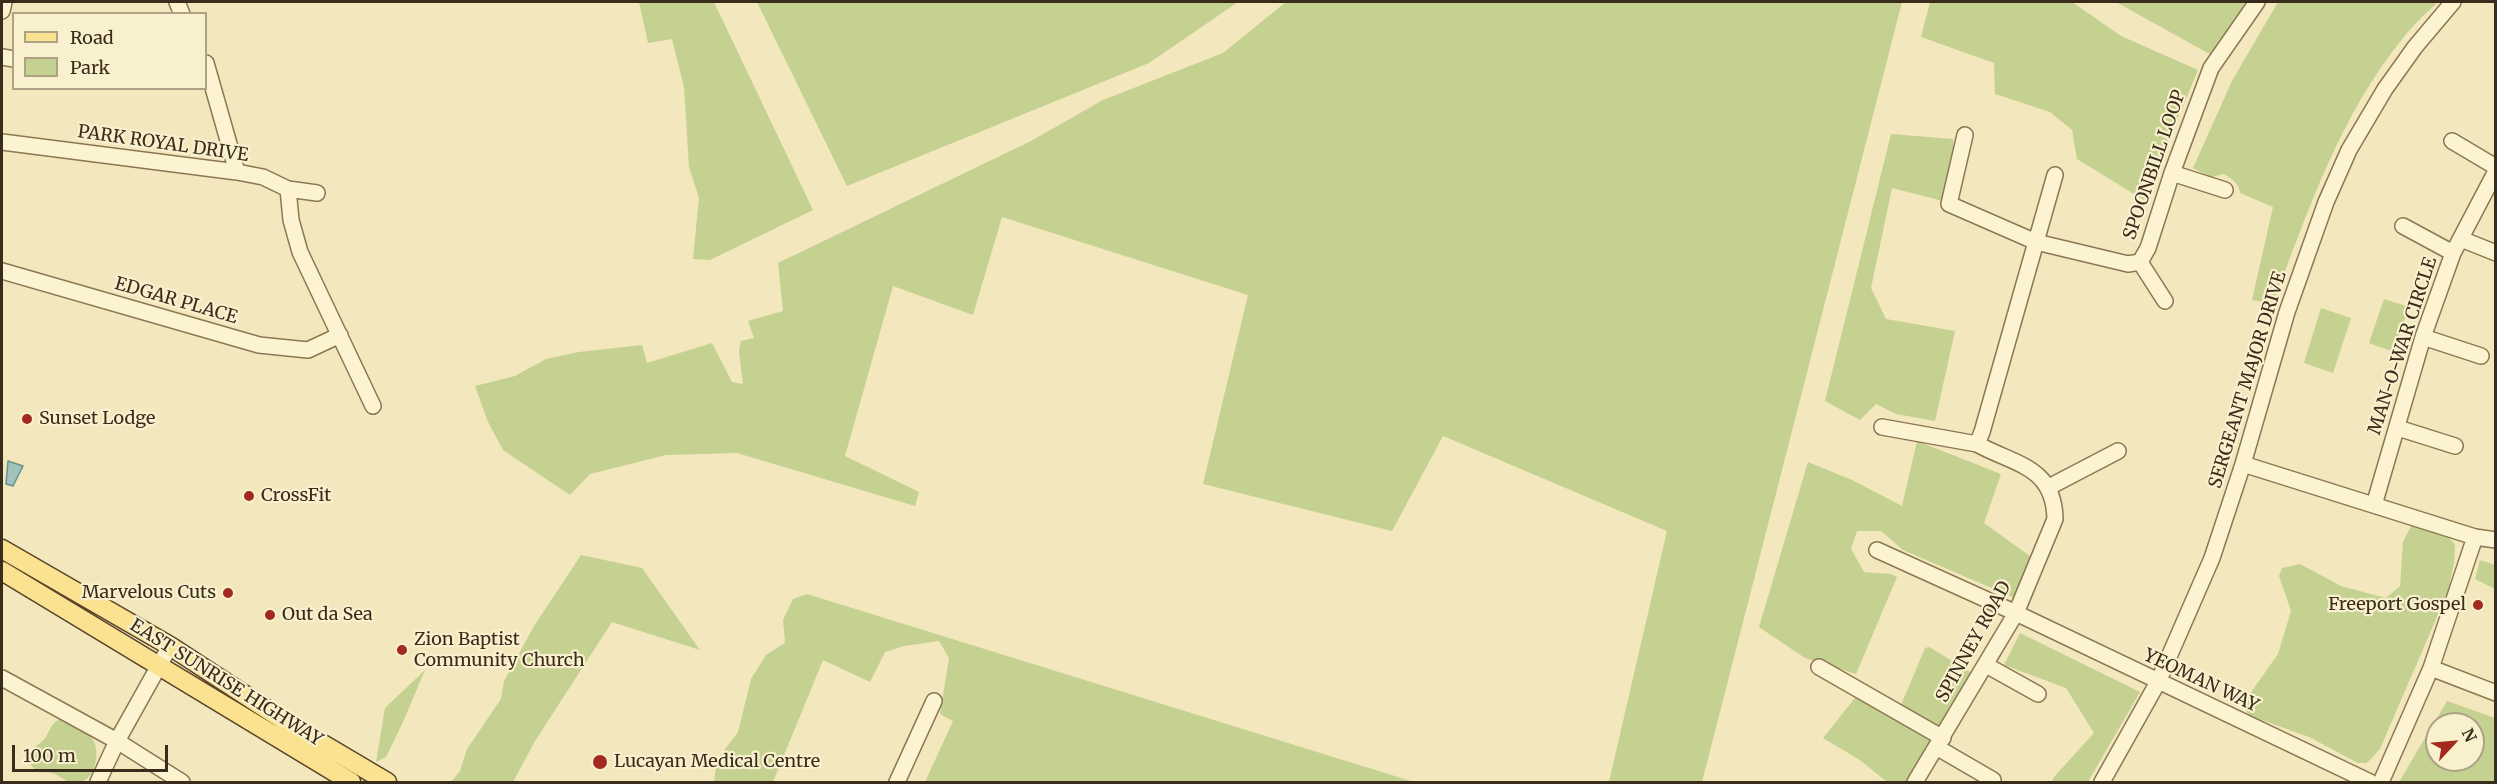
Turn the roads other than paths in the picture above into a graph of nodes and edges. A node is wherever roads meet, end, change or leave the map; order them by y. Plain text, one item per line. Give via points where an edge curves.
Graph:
1 (4, 2) edge
2 (2257, 2) edge
3 (2453, 2) edge
4 (2, 11) edge
5 (207, 67) edge
6 (1965, 135) dead end
7 (2452, 141) dead end
8 (2, 142) edge
9 (2496, 169) edge
10 (237, 172) junction
11 (2172, 173) junction
12 (2055, 175) dead end
13 (288, 189) junction
14 (2225, 190) dead end
15 (317, 193) dead end
16 (2403, 226) dead end
17 (2461, 238) junction
18 (2036, 242) junction
19 (2453, 253) junction
20 (2496, 253) edge
21 (2140, 262) junction
22 (2, 271) edge
23 (2165, 301) dead end
24 (340, 335) junction
25 (2423, 337) junction
26 (2481, 356) dead end
27 (373, 406) dead end
28 (1882, 427) dead end
29 (2398, 428) junction
30 (1977, 444) junction
31 (2455, 446) dead end
32 (2118, 451) dead end
33 (2243, 464) junction
34 (2049, 487) junction
35 (2374, 505) junction
36 (2475, 537) junction
37 (2496, 540) edge
38 (2, 549) edge
39 (1877, 550) dead end
40 (2, 571) edge
41 (2016, 613) junction
42 (170, 646) junction
43 (1986, 665) junction
44 (159, 666) junction
45 (1819, 667) dead end
46 (2431, 668) junction
47 (2, 678) edge
48 (2158, 682) junction
49 (2496, 693) edge
50 (2038, 694) dead end
51 (934, 701) dead end
52 (117, 741) junction
53 (1940, 743) junction
54 (1993, 780) dead end
55 (98, 783) edge
56 (182, 783) edge
57 (351, 783) edge
58 (387, 783) edge
59 (897, 783) edge
60 (1915, 783) edge
61 (2102, 783) edge
62 (2370, 783) edge
63 (2381, 783) edge

1 - 4 street
2 - 11 street, SPOONBILL LOOP via 2211,68
3 - 33 street, SERGEANT MAJOR DRIVE via 2385,89 2326,202 2287,312
5 - 10 street
6 - 18 street, SPOONBILL LOOP via 1949,204
7 - 9 street
8 - 10 street, PARK ROYAL DRIVE
9 - 17 street, MAN-O-WAR CIRCLE
10 - 13 street, PARK ROYAL DRIVE via 263,177
11 - 14 street
11 - 21 street, SPOONBILL LOOP
12 - 18 street
13 - 15 street, PARK ROYAL DRIVE
13 - 24 street via 300,252
16 - 19 street
17 - 19 street, MAN-O-WAR CIRCLE
17 - 20 street
18 - 21 street, SPOONBILL LOOP via 2128,264
18 - 30 street
19 - 25 street, MAN-O-WAR CIRCLE
21 - 23 street
22 - 24 street, EDGAR PLACE via 259,345 308,350
24 - 27 street
25 - 26 street
25 - 29 street, MAN-O-WAR CIRCLE
28 - 30 street
29 - 31 street
29 - 35 street, MAN-O-WAR CIRCLE
30 - 34 street via 2037,473
32 - 34 street
33 - 35 street
33 - 48 street, SERGEANT MAJOR DRIVE via 2212,558
34 - 41 street, SPINNEY ROAD via 2055,519
35 - 36 street
36 - 37 street
36 - 46 street
38 - 42 main road, EAST SUNRISE HIGHWAY
39 - 41 street, YEOMAN WAY
40 - 44 main road, EAST SUNRISE HIGHWAY
41 - 43 street, SPINNEY ROAD
41 - 48 street, YEOMAN WAY
42 - 44 street
42 - 58 main road, EAST SUNRISE HIGHWAY
43 - 50 street
43 - 53 street, SPINNEY ROAD
44 - 52 street
44 - 57 main road, EAST SUNRISE HIGHWAY
45 - 53 street
46 - 49 street
46 - 63 street
47 - 52 street
48 - 61 street, SERGEANT MAJOR DRIVE
48 - 62 street, YEOMAN WAY
51 - 59 street
52 - 55 street
52 - 56 street
53 - 54 street
53 - 60 street, SPINNEY ROAD

